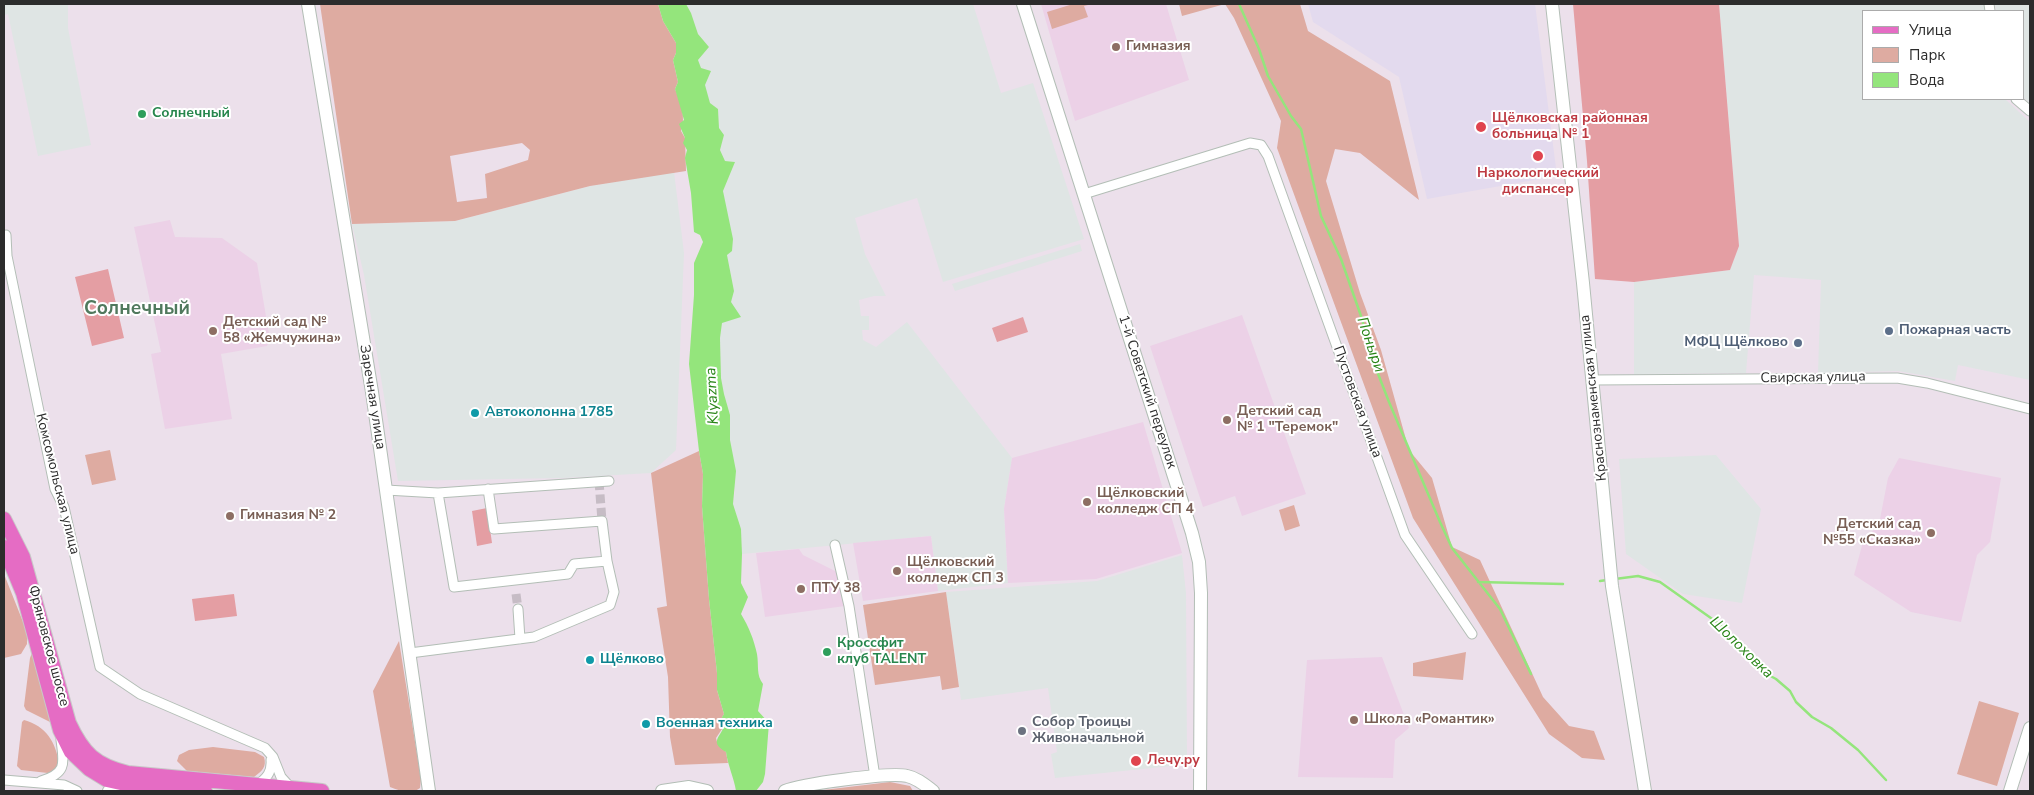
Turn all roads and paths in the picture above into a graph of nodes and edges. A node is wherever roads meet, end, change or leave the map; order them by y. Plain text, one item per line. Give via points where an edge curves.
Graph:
1 (308, 4) edge
2 (1023, 4) edge
3 (1552, 4) edge
4 (2017, 100) edge
5 (2030, 112) edge
6 (1084, 194) junction
7 (6, 235) dead end
8 (1592, 380) junction
9 (2030, 410) edge
10 (609, 481) dead end
11 (488, 489) junction
12 (386, 490) junction
13 (438, 493) junction
14 (4, 519) edge
15 (835, 546) dead end
16 (4, 547) edge
17 (607, 561) junction
18 (518, 609) tunnel mouth
19 (1472, 634) dead end
20 (520, 639) junction
21 (410, 653) junction
22 (2030, 728) edge
23 (60, 730) junction
24 (265, 748) junction
25 (881, 777) junction
26 (4, 780) edge
27 (37, 782) junction
28 (257, 785) junction
29 (134, 786) junction
30 (291, 788) junction
31 (76, 791) edge
32 (109, 791) edge
33 (205, 791) edge
34 (322, 791) edge
35 (429, 791) edge
36 (662, 791) edge
37 (707, 791) edge
38 (785, 791) edge
39 (920, 791) edge
40 (933, 791) edge
41 (1200, 791) edge
42 (1645, 791) edge
43 (2010, 791) edge

1 - 12 street, Заречная улица
2 - 6 street, 1-й Советский переулок
3 - 8 street, Краснознаменская улица
4 - 5 street
6 - 19 street, Пустовская улица via 1250,143 1261,145 1268,156 1405,535
6 - 41 street, 1-й Советский переулок via 1199,562
7 - 24 street, Комсомольская улица via 9,266 56,489 64,507 100,667 129,688
8 - 9 street, Свирская улица via 1897,378
8 - 42 street, Краснознаменская улица via 1612,580
10 - 11 street
11 - 13 street
11 - 17 street via 494,529 602,521
12 - 13 street
12 - 21 street, Заречная улица
13 - 17 street via 454,587 568,574 574,564
14 - 28 main road, Фряновское шоссе via 24,557 69,723 89,755 102,765 128,773
15 - 25 street
16 - 23 main road, Фряновское шоссе via 23,593
17 - 20 street via 614,592 610,605 534,638
18 - 20 street
20 - 21 street
21 - 35 street, Заречная улица
22 - 43 street
23 - 27 street via 64,758 62,770
23 - 29 main road, Фряновское шоссе via 71,752 89,769 107,780
24 - 28 street via 270,757 271,771
24 - 30 street
25 - 38 street
25 - 39 street via 912,784
25 - 40 street via 911,777
26 - 27 street
27 - 31 street via 64,785
28 - 30 main road
29 - 32 street
29 - 33 main road, Фряновское шоссе
30 - 34 main road
36 - 37 street via 689,787

